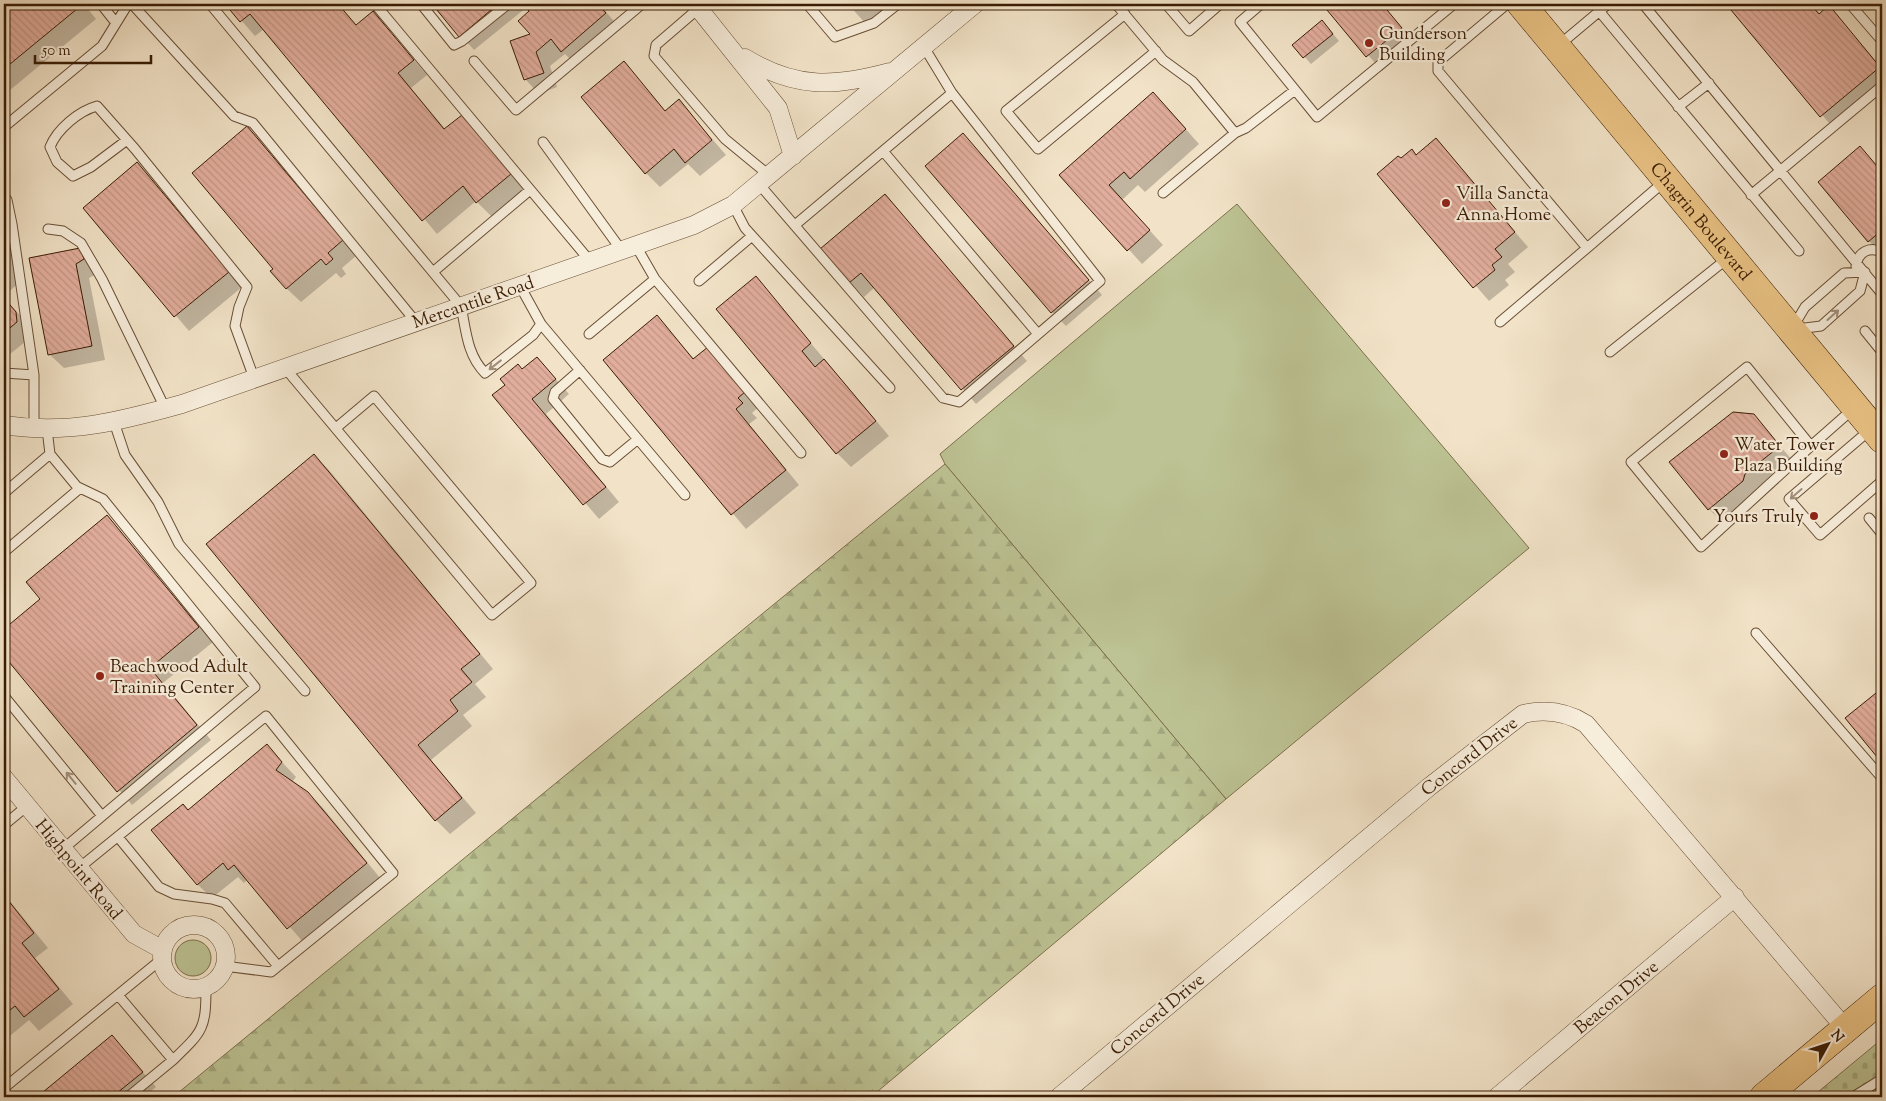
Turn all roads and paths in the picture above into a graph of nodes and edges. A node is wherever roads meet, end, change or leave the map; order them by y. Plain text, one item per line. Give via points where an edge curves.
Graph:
1 (101, 4) edge
2 (130, 4) edge
3 (210, 4) edge
4 (375, 4) edge
5 (421, 4) edge
6 (508, 4) edge
7 (642, 4) edge
8 (807, 4) edge
9 (898, 4) edge
10 (975, 4) edge
11 (1116, 4) edge
12 (1166, 4) edge
13 (1220, 4) edge
14 (1261, 4) edge
15 (1454, 4) edge
16 (1508, 4) edge
17 (1521, 4) edge
18 (1608, 4) edge
19 (1643, 4) edge
20 (1850, 4) edge
21 (697, 6) edge
22 (1599, 11) junction
23 (1125, 14) junction
24 (116, 23) junction
25 (1882, 41) edge
26 (924, 47) junction
27 (1556, 48) junction
28 (732, 50) junction
29 (1156, 51) junction
30 (474, 61) dead end
31 (896, 70) junction
32 (1709, 83) junction
33 (1882, 86) edge
34 (1295, 90) junction
35 (952, 93) junction
36 (1678, 107) junction
37 (4, 127) edge
38 (1235, 133) junction
39 (127, 140) junction
40 (543, 142) dead end
41 (883, 152) junction
42 (793, 156) junction
43 (1782, 170) junction
44 (1667, 179) junction
45 (764, 180) junction
46 (530, 190) junction
47 (1163, 194) dead end
48 (1751, 195) junction
49 (4, 196) edge
50 (733, 205) junction
51 (795, 225) junction
52 (48, 229) dead end
53 (752, 236) junction
54 (629, 248) junction
55 (1586, 248) junction
56 (1799, 251) dead end
57 (1882, 252) edge
58 (1730, 256) junction
59 (590, 261) junction
60 (1856, 261) junction
61 (433, 272) junction
62 (1862, 276) junction
63 (655, 279) junction
64 (699, 281) dead end
65 (1878, 283) edge
66 (520, 286) junction
67 (1882, 294) edge
68 (461, 306) junction
69 (416, 322) junction
70 (1500, 322) dead end
71 (541, 324) junction
72 (1792, 330) junction
73 (1865, 331) dead end
74 (589, 334) dead end
75 (1038, 334) junction
76 (1610, 352) dead end
77 (1882, 352) edge
78 (285, 368) junction
79 (580, 370) junction
80 (4, 373) edge
81 (34, 375) junction
82 (254, 378) junction
83 (890, 388) dead end
84 (1856, 407) junction
85 (165, 408) junction
86 (114, 422) junction
87 (4, 424) edge
88 (336, 428) junction
89 (40, 429) junction
90 (1877, 433) edge
91 (638, 439) junction
92 (1811, 446) junction
93 (801, 453) dead end
94 (50, 454) junction
95 (1882, 481) edge
96 (78, 488) junction
97 (4, 493) edge
98 (685, 495) dead end
99 (1869, 518) dead end
100 (1882, 534) edge
101 (4, 552) edge
102 (1756, 633) dead end
103 (306, 691) dead end
104 (4, 696) edge
105 (4, 778) edge
106 (1882, 778) edge
107 (27, 806) junction
108 (102, 816) junction
109 (4, 825) edge
110 (118, 837) junction
111 (63, 849) junction
112 (79, 868) junction
113 (1735, 897) junction
114 (163, 954) junction
115 (224, 966) junction
116 (278, 966) junction
117 (206, 987) junction
118 (118, 995) junction
119 (1882, 998) edge
120 (1846, 1028) junction
121 (173, 1060) junction
122 (1882, 1079) edge
123 (4, 1088) edge
124 (128, 1097) edge
125 (1059, 1097) edge
126 (1497, 1097) edge
127 (1764, 1097) edge
128 (1853, 1097) edge

1 - 24 lane
2 - 24 lane
2 - 69 lane via 234,116 253,123
3 - 61 lane
4 - 46 lane
5 - 6 lane via 454,45
7 - 30 lane via 516,110
8 - 9 lane via 835,37 874,23
10 - 26 street, Mercantile Road
11 - 23 lane
12 - 13 lane via 1189,31
14 - 34 lane via 1240,22
15 - 34 lane via 1317,117
16 - 55 lane via 1438,62 1438,71
17 - 27 main road, Chagrin Boulevard
18 - 22 lane
19 - 32 lane
20 - 25 lane
21 - 28 street
21 - 45 lane via 656,45 654,56
22 - 27 lane
22 - 36 lane
23 - 29 lane
23 - 29 lane via 1006,112 1038,149
24 - 37 lane via 102,46
26 - 31 street, Mercantile Road
26 - 35 lane
27 - 44 main road, Chagrin Boulevard
28 - 31 street via 763,69 815,83 840,83
28 - 42 street via 778,108
29 - 38 lane via 1193,82
31 - 42 street, Mercantile Road
32 - 36 lane
32 - 43 lane
33 - 43 lane
34 - 38 lane
35 - 41 lane
35 - 75 lane via 1100,282
36 - 48 lane
38 - 47 lane
39 - 39 lane via 97,106 86,109 54,136 50,147 57,162 73,176
39 - 82 lane via 247,287 235,326
40 - 54 lane
41 - 51 lane
41 - 75 lane
42 - 45 street, Mercantile Road
43 - 48 lane
43 - 60 lane
44 - 55 lane
44 - 58 main road, Chagrin Boulevard
45 - 50 street, Mercantile Road
45 - 51 lane
46 - 59 lane
46 - 61 lane
48 - 56 lane
49 - 81 lane via 12,224
50 - 53 lane
50 - 54 street, Mercantile Road via 694,225
51 - 75 lane via 943,398 959,402
52 - 85 lane via 63,231 81,243
53 - 64 lane
53 - 83 lane
54 - 59 street, Mercantile Road
54 - 63 lane
55 - 70 lane
57 - 60 lane via 1863,252
58 - 72 main road, Chagrin Boulevard
58 - 76 lane
59 - 66 street, Mercantile Road
60 - 62 lane
61 - 68 lane
62 - 65 lane
62 - 72 lane via 1844,273 1805,307
72 -> 62 lane via 1821,326 1860,291
63 - 74 lane
63 - 93 lane
65 - 67 lane
66 - 68 street, Mercantile Road
66 - 71 lane
68 - 69 street, Mercantile Road
71 -> 68 lane via 533,335 485,373 476,364 468,343
69 - 78 street, Mercantile Road
71 - 79 lane
72 - 84 main road, Chagrin Boulevard
73 - 77 lane
78 - 82 street, Mercantile Road
78 - 88 lane
79 - 91 lane
79 - 91 lane via 554,392 553,399 602,458 610,462
80 - 81 lane
81 - 89 lane
82 - 85 street, Mercantile Road
84 - 90 main road, Chagrin Boulevard
84 - 92 lane
85 - 86 street, Mercantile Road
86 - 89 street, Mercantile Road
86 - 103 lane via 125,455 158,502 179,544
87 - 89 street, Mercantile Road
88 - 88 lane via 492,615 531,583 374,396
89 - 94 lane
90 -> 95 lane via 1790,500 1820,535
91 - 98 lane
92 - 92 lane via 1701,547 1631,462 1747,367
94 - 96 lane
94 - 97 lane
96 - 101 lane
96 - 108 lane via 103,499 255,687
99 - 100 lane
102 - 106 lane
108 -> 104 lane
105 - 107 street, Highpoint Road
107 - 109 lane
107 - 111 street, Highpoint Road
108 - 111 lane
110 - 112 lane
110 - 116 lane via 158,887 174,894 225,903
110 - 116 lane via 266,716 393,872
111 - 112 street, Highpoint Road
112 - 114 street, Highpoint Road via 134,934
113 - 120 street, Concord Drive
113 - 125 street, Concord Drive via 1586,724 1574,716 1540,710 1523,714 1429,786
113 - 126 street, Beacon Drive
114 - 115 street via 168,938 178,929 192,925 205,927 217,934 224,945
114 - 117 street via 168,975 178,984 196,989
114 - 118 lane
115 - 116 lane via 271,972
115 - 117 street via 223,972
117 - 121 lane via 206,1018 198,1036
118 - 121 lane
118 - 123 lane
119 - 120 main road
120 - 127 main road
121 - 124 lane
122 - 128 lane

